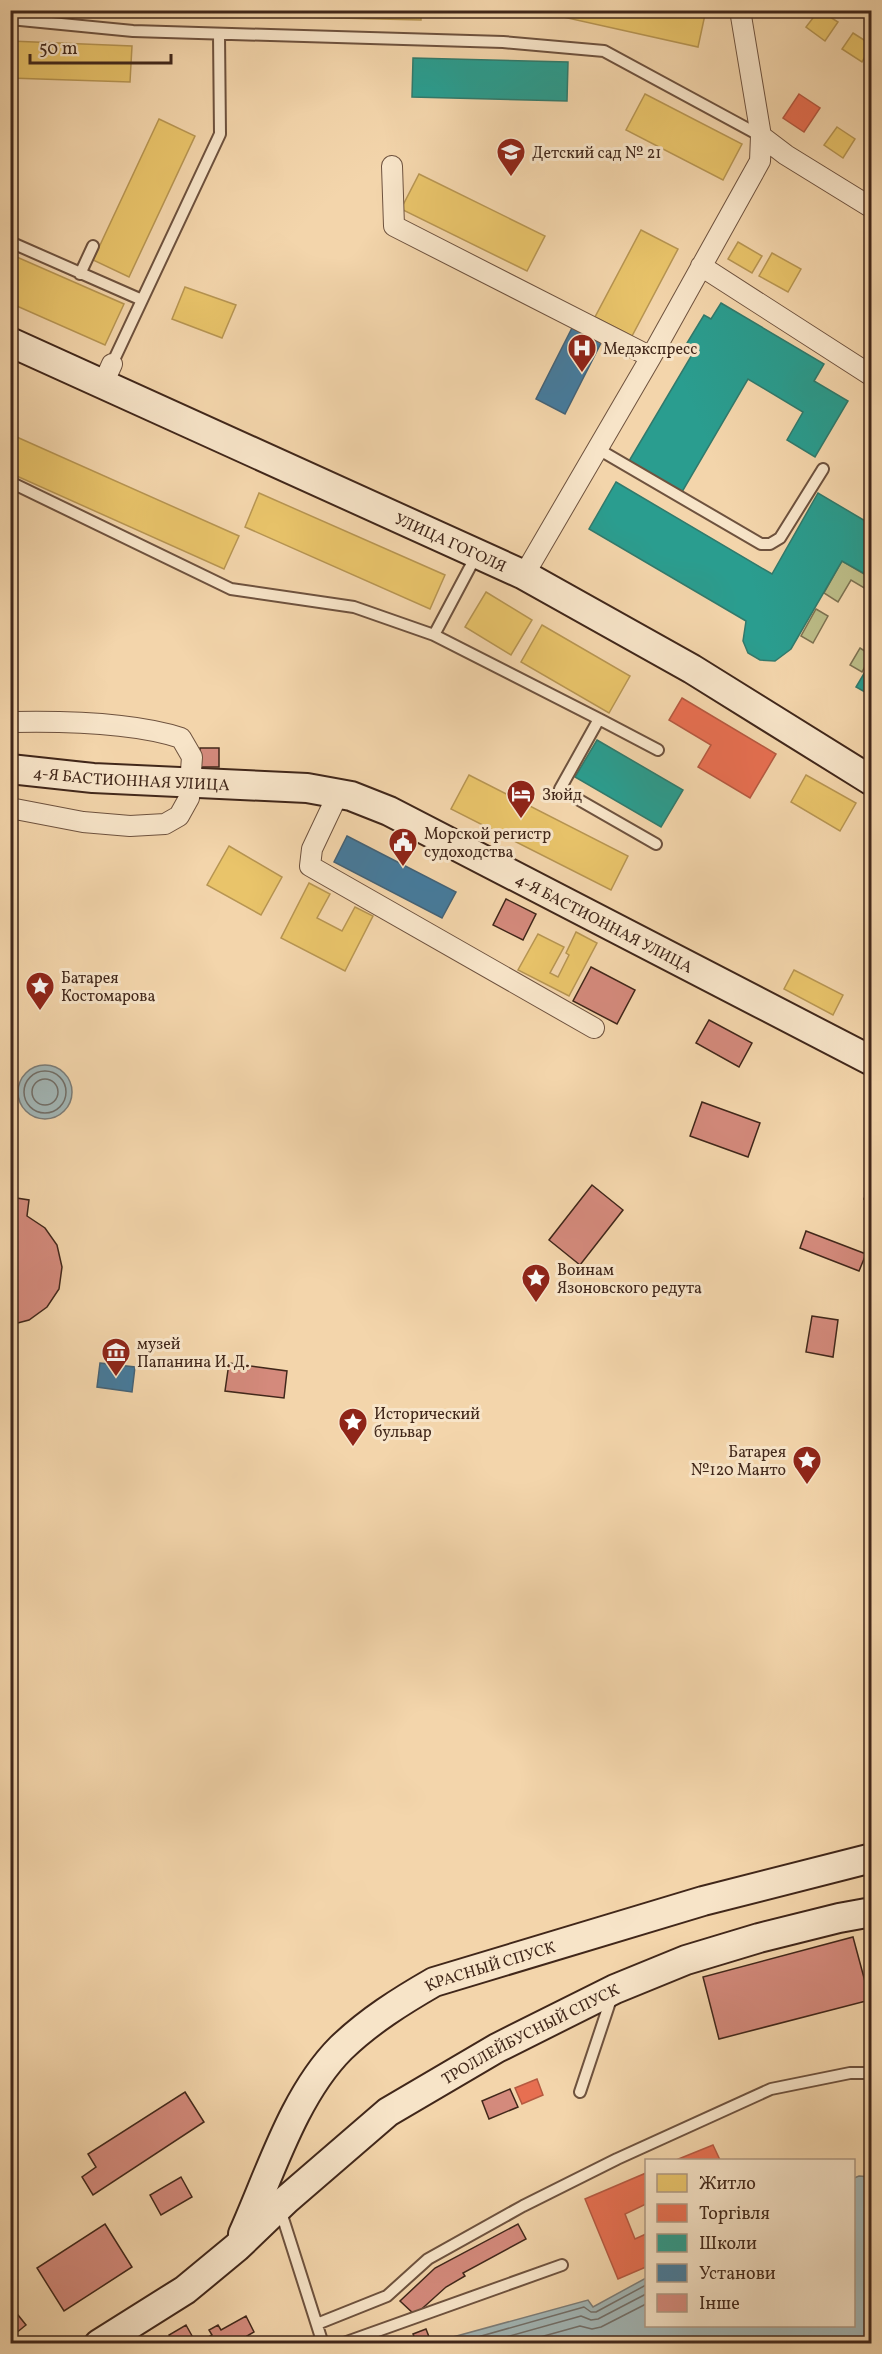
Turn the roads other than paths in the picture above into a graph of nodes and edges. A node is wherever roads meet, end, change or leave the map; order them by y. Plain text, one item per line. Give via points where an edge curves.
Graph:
1 (740, 10) edge
2 (10, 19) edge
3 (219, 35) junction
4 (761, 136) junction
5 (392, 166) dead end
6 (872, 208) edge
7 (10, 242) edge
8 (93, 246) dead end
9 (701, 266) junction
10 (80, 274) junction
11 (142, 300) junction
12 (10, 342) edge
13 (651, 357) junction
14 (107, 374) junction
15 (872, 376) edge
16 (598, 448) junction
17 (823, 469) dead end
18 (10, 482) edge
19 (477, 553) junction
20 (524, 575) junction
21 (434, 635) junction
22 (599, 719) junction
23 (10, 725) edge
24 (658, 750) dead end
25 (10, 769) edge
26 (872, 781) edge
27 (191, 782) junction
28 (338, 794) junction
29 (10, 808) edge
30 (656, 844) dead end
31 (594, 1028) dead end
32 (872, 1061) edge
33 (872, 1858) edge
34 (872, 1912) edge
35 (615, 1989) junction
36 (872, 2073) edge
37 (580, 2092) dead end
38 (279, 2206) junction
39 (237, 2247) junction
40 (562, 2265) dead end
41 (317, 2324) junction
42 (99, 2343) edge
43 (323, 2343) edge
44 (340, 2343) edge

1 - 4 street
2 - 3 lane
3 - 4 lane via 503,42 604,51
3 - 11 lane via 220,134
4 - 6 street
4 - 9 street via 760,160
5 - 13 street via 394,226
7 - 10 lane
8 - 10 lane
9 - 13 street
9 - 15 street
10 - 11 lane
11 - 14 lane
12 - 14 main road, УЛИЦА ГОГОЛЯ
13 - 16 street
14 - 19 main road, УЛИЦА ГОГОЛЯ
16 - 17 lane via 761,544 780,538
16 - 20 street
18 - 21 lane via 231,589 354,607
19 - 20 main road, УЛИЦА ГОГОЛЯ
19 - 21 lane
20 - 26 main road, УЛИЦА ГОГОЛЯ via 692,669
21 - 22 lane
22 - 24 lane
22 - 30 lane via 560,789
23 - 27 street via 46,721 158,730 181,738 192,757
25 - 27 main road, 4-Я БАСТИОННАЯ УЛИЦА via 93,778
27 - 28 main road, 4-Я БАСТИОННАЯ УЛИЦА via 307,788
27 - 29 street via 189,798 179,816 165,824 82,822
28 - 31 street via 312,849 310,866
28 - 32 main road, 4-Я БАСТИОННАЯ УЛИЦА via 389,811
33 - 39 main road, КРАСНЫЙ СПУСК via 703,1901 434,1982 395,2004 340,2050 308,2092
34 - 35 main road, ТРОЛЛЕЙБУСНЫЙ СПУСК via 759,1938 686,1960
35 - 37 lane
35 - 38 main road, ТРОЛЛЕЙБУСНЫЙ СПУСК via 496,2048 388,2112
36 - 41 lane via 850,2073 771,2089 523,2206 428,2259 387,2296
38 - 39 main road, ТРОЛЛЕЙБУСНЫЙ СПУСК
38 - 41 lane
39 - 42 main road, ТРОЛЛЕЙБУСНЫЙ СПУСК via 185,2290
40 - 44 lane
41 - 43 lane

